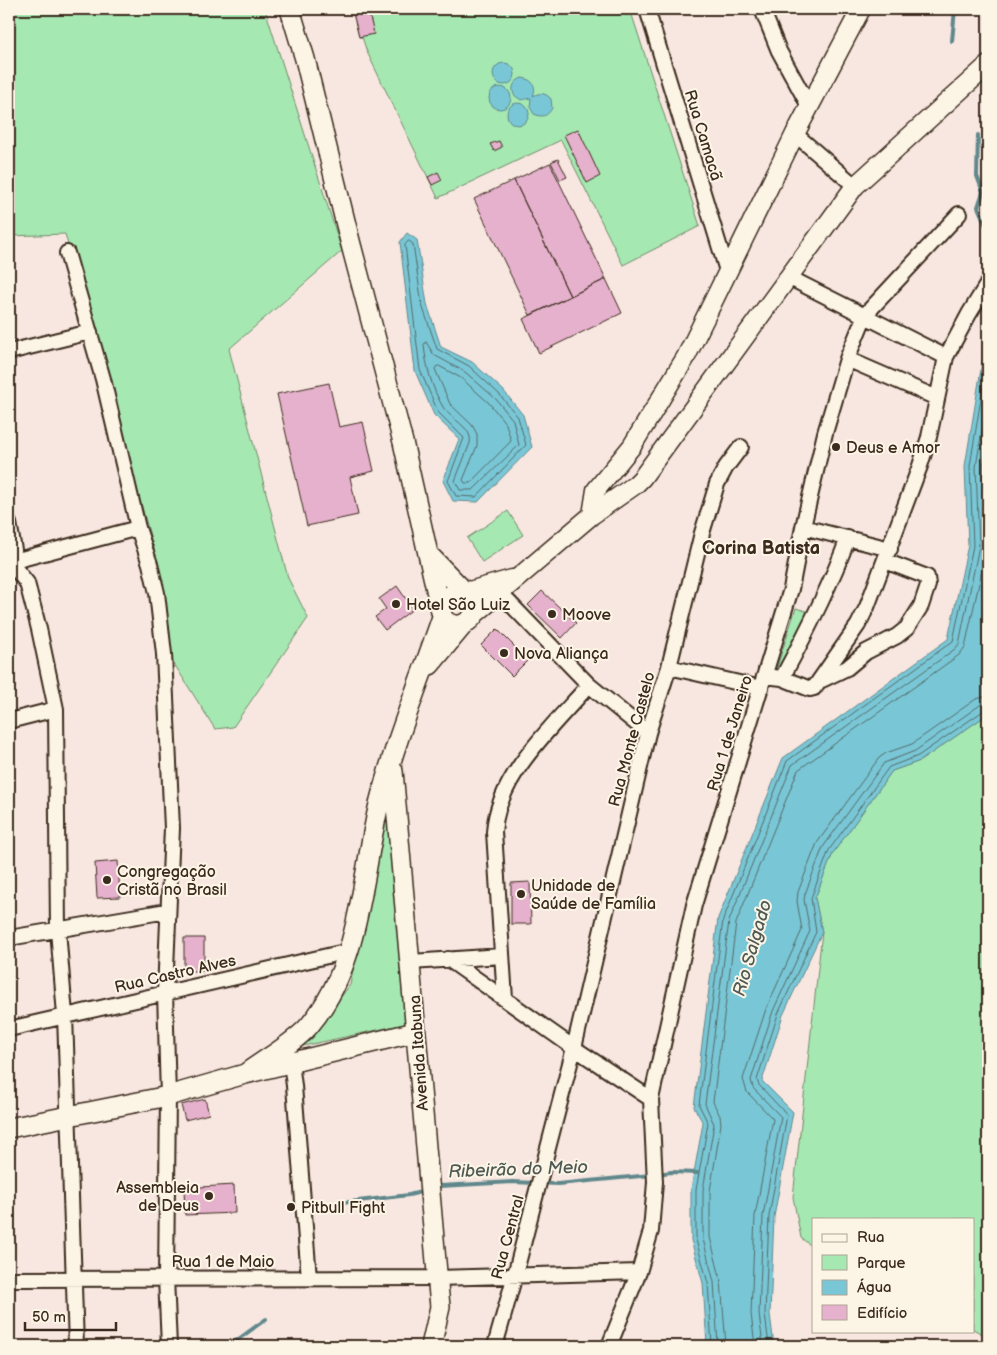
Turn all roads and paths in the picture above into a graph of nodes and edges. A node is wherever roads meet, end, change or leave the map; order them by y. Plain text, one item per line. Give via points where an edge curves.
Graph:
1 (290, 9) edge
2 (647, 9) edge
3 (762, 9) edge
4 (861, 9) edge
5 (988, 65) edge
6 (810, 108) junction
7 (795, 134) junction
8 (855, 186) junction
9 (959, 214) dead end
10 (67, 253) dead end
11 (727, 272) junction
12 (788, 277) junction
13 (988, 283) edge
14 (865, 315) junction
15 (90, 332) junction
16 (9, 352) edge
17 (946, 357) junction
18 (848, 359) junction
19 (937, 398) junction
20 (741, 447) dead end
21 (592, 515) junction
22 (9, 523) edge
23 (803, 527) junction
24 (138, 528) junction
25 (848, 538) junction
26 (888, 555) junction
27 (430, 556) junction
28 (9, 562) edge
29 (497, 589) junction
30 (466, 590) junction
31 (442, 614) junction
32 (470, 619) junction
33 (669, 667) junction
34 (422, 674) junction
35 (782, 678) junction
36 (821, 680) junction
37 (763, 682) junction
38 (589, 685) junction
39 (56, 709) junction
40 (9, 722) edge
41 (648, 733) junction
42 (392, 760) junction
43 (167, 911) junction
44 (58, 930) junction
45 (9, 938) edge
46 (349, 952) junction
47 (502, 956) junction
48 (448, 959) junction
49 (411, 962) junction
50 (165, 992) junction
51 (505, 999) junction
52 (65, 1016) junction
53 (9, 1029) edge
54 (415, 1032) junction
55 (574, 1048) junction
56 (291, 1062) junction
57 (245, 1074) junction
58 (168, 1096) junction
59 (651, 1099) junction
60 (68, 1116) junction
61 (9, 1128) edge
62 (639, 1272) junction
63 (515, 1275) junction
64 (72, 1278) junction
65 (166, 1278) junction
66 (309, 1278) junction
67 (437, 1278) junction
68 (9, 1279) edge
69 (76, 1346) edge
70 (168, 1346) edge
71 (431, 1346) edge
72 (495, 1346) edge
73 (609, 1346) edge

1 - 27 main road
2 - 11 street, Rua Camacã
3 - 6 street via 779,51
4 - 6 street
5 - 8 street
6 - 7 street
7 - 8 street
7 - 11 street
8 - 12 street
9 - 14 street
10 - 15 street
11 - 21 street via 686,357 654,412 632,446 596,490
12 - 14 street
12 - 21 street via 642,478
13 - 17 street
14 - 17 street
14 - 18 street, Rua 1 de Janeiro
15 - 16 street
15 - 24 street
17 - 19 street
18 - 19 street
18 - 23 street, Rua 1 de Janeiro via 825,434
19 - 26 street via 920,466
20 - 33 street, Rua Monte Castelo via 726,467 710,504
21 - 29 street via 518,578
22 - 28 street via 14,550
23 - 25 street
23 - 37 street, Rua 1 de Janeiro via 791,589
24 - 28 street
24 - 43 street via 157,593 164,654 172,828
25 - 26 street
25 - 35 street via 815,618
26 - 36 street via 858,625
26 - 36 street via 927,577 928,585 921,606 907,628 897,636 866,652 847,668
27 - 30 main road
27 - 31 main road
28 - 39 street via 27,583
29 - 30 street
29 - 32 street
29 - 38 street
30 - 31 main road via 448,598 442,606
30 - 32 main road via 476,599 477,608
31 - 32 main road via 457,626
31 - 34 main road
32 - 34 main road
33 - 37 street
33 - 41 street, Rua Monte Castelo
34 - 42 main road
35 - 36 street via 812,689
35 - 37 street
37 - 59 street, Rua 1 de Janeiro via 694,904
38 - 41 street
38 - 47 street via 514,775 495,818
39 - 40 street
39 - 44 street
41 - 55 street, Rua Monte Castelo
42 - 46 main road via 374,827
42 - 49 main road, Avenida Itabuna
43 - 44 street
43 - 50 street
44 - 45 street
44 - 52 street
46 - 50 street, Rua Castro Alves
46 - 57 main road via 333,990 308,1027
47 - 48 street
47 - 51 street
48 - 49 street
48 - 51 street
49 - 54 main road, Avenida Itabuna
50 - 52 street, Rua Castro Alves
50 - 58 street
51 - 55 street
52 - 53 street, Rua Castro Alves
52 - 60 street
54 - 56 main road
54 - 67 main road, Avenida Itabuna
55 - 59 street
55 - 63 street, Rua Central
56 - 57 main road
56 - 66 street
57 - 58 main road
58 - 60 main road
58 - 65 street
59 - 62 street, Rua 1 de Janeiro via 655,1182 651,1231
60 - 61 main road
60 - 64 street
62 - 63 street, Rua 1 de Maio
62 - 73 street
63 - 67 street, Rua 1 de Maio
63 - 72 street, Rua Central
64 - 65 street, Rua 1 de Maio
64 - 68 street, Rua 1 de Maio
64 - 69 street
65 - 66 street, Rua 1 de Maio
65 - 70 street
66 - 67 street, Rua 1 de Maio
67 - 71 main road, Avenida Itabuna via 440,1307

